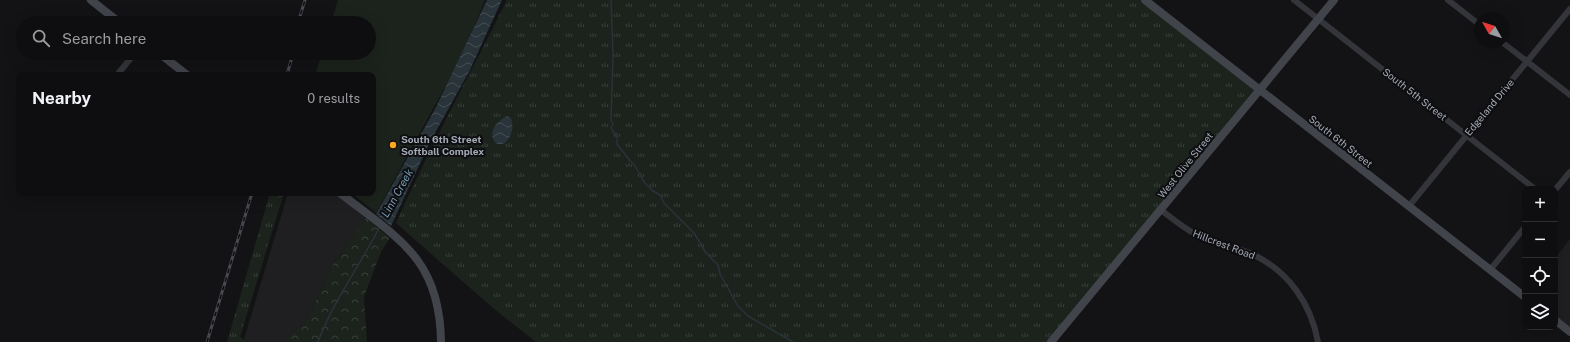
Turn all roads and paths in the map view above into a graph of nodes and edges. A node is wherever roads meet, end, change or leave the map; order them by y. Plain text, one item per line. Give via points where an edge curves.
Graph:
1 (91, 0) edge
2 (1144, 0) edge
3 (1294, 0) edge
4 (1334, 0) edge
5 (1448, 0) edge
6 (1570, 9) edge
7 (111, 16) edge
8 (1318, 19) junction
9 (1474, 20) edge
10 (1510, 48) edge
11 (129, 60) edge
12 (168, 60) edge
13 (1527, 62) junction
14 (119, 72) edge
15 (183, 72) edge
16 (1259, 90) junction
17 (1570, 95) edge
18 (1466, 135) junction
19 (1570, 172) edge
20 (1531, 186) edge
21 (1558, 186) edge
22 (344, 196) edge
23 (1409, 206) junction
24 (1161, 210) junction
25 (1522, 231) edge
26 (1490, 270) junction
27 (1522, 295) edge
28 (1558, 322) edge
29 (1570, 332) edge
30 (441, 342) edge
31 (1051, 342) edge
32 (1318, 342) edge

1 - 7 main road
2 - 16 main road, South 6th Street
3 - 8 street, South 5th Street
4 - 8 main road, West Olive Street
5 - 9 street
6 - 13 street, Edgeland Drive
8 - 16 main road, West Olive Street
8 - 18 street, South 5th Street
10 - 13 street
11 - 14 street
12 - 15 main road
13 - 17 street
13 - 18 street, Edgeland Drive
16 - 23 main road, South 6th Street
16 - 24 main road, West Olive Street
18 - 20 street, South 5th Street
18 - 23 street, Edgeland Drive
19 - 21 street
22 - 30 main road via 394,236 420,262 432,286 439,309
23 - 26 main road, South 6th Street
24 - 31 main road, West Olive Street
24 - 32 street, Hillcrest Road via 1196,235 1252,254 1276,268 1306,304
25 - 26 street
26 - 27 main road, South 6th Street
28 - 29 main road

